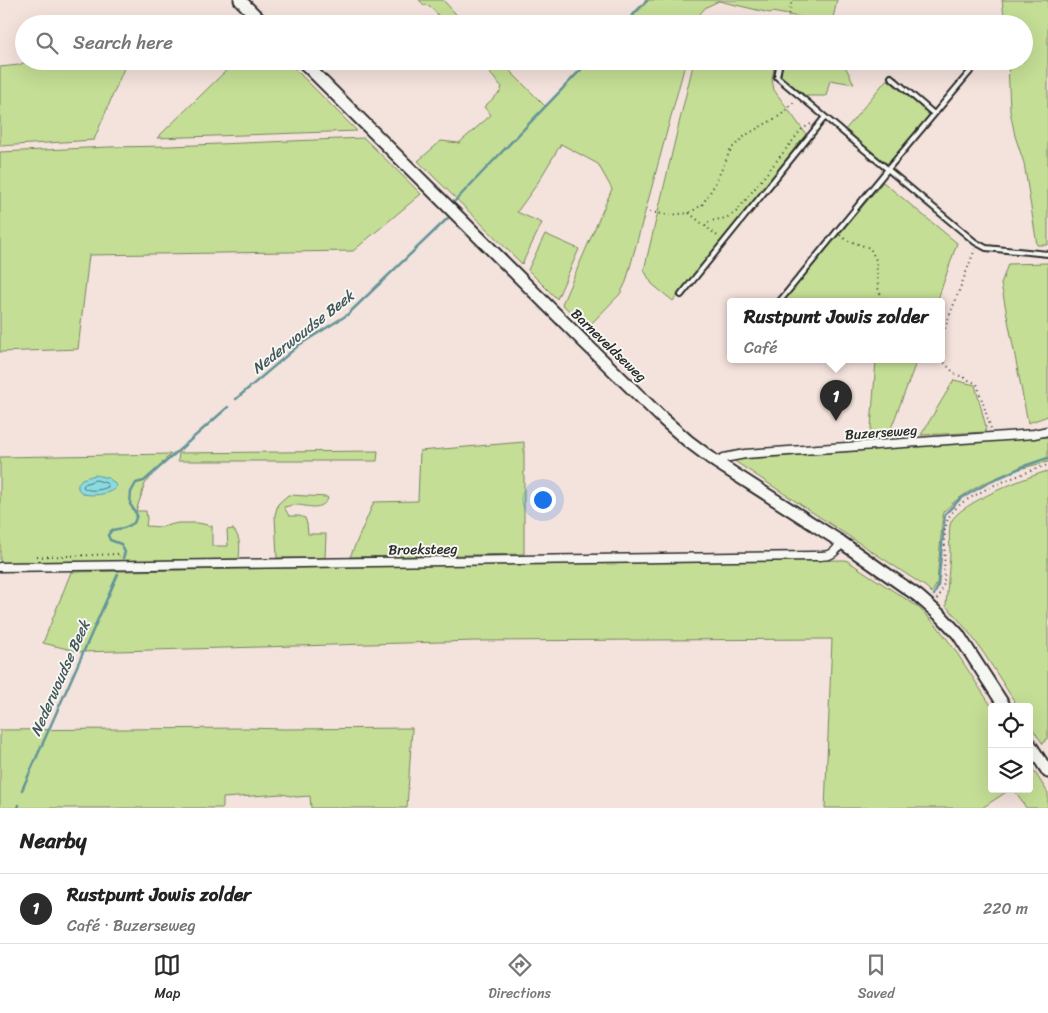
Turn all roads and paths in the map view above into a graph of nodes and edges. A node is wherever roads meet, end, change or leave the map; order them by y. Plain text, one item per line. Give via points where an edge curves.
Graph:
1 (240, 0) edge
2 (792, 0) edge
3 (255, 15) edge
4 (788, 15) edge
5 (311, 70) edge
6 (778, 70) edge
7 (971, 70) edge
8 (891, 76) dead end
9 (800, 96) junction
10 (820, 113) junction
11 (934, 114) junction
12 (825, 117) junction
13 (888, 169) junction
14 (650, 212) dead end
15 (689, 213) junction
16 (705, 226) junction
17 (836, 231) junction
18 (724, 242) junction
19 (977, 244) junction
20 (1048, 254) edge
21 (681, 295) dead end
22 (781, 298) edge
23 (882, 298) edge
24 (945, 328) edge
25 (945, 363) edge
26 (1048, 431) edge
27 (993, 436) junction
28 (716, 462) junction
29 (1048, 465) edge
30 (841, 542) junction
31 (37, 557) dead end
32 (114, 566) junction
33 (0, 567) edge
34 (929, 610) junction
35 (1002, 703) edge
36 (1032, 748) edge
37 (1048, 772) edge

1 - 3 main road
2 - 4 path
5 - 28 main road, Barneveldseweg via 664,420
6 - 9 lane via 777,76
7 - 11 lane
8 - 11 lane
9 - 10 lane
9 - 15 path via 781,115 746,135 731,149 714,186 702,204
10 - 12 lane
10 - 16 path via 814,123 802,129 736,212
11 - 13 lane
12 - 13 lane
12 - 18 lane
13 - 17 lane
13 - 19 lane
14 - 15 path via 669,215
15 - 16 path
16 - 18 path
17 - 22 lane
17 - 23 path via 846,240 870,248 876,260 878,288
18 - 21 lane
19 - 20 lane via 986,248
19 - 24 path
25 - 27 path via 954,373 977,384
26 - 27 street, Buzerseweg
27 - 28 street, Buzerseweg via 745,454
28 - 30 main road, Barneveldseweg
29 - 34 path via 992,486 954,510 945,530 944,583 941,594
30 - 32 street, Broeksteeg via 832,554 826,556
30 - 34 main road, Barneveldseweg via 918,596
31 - 32 path via 120,554
32 - 33 street, Broeksteeg
34 - 35 main road, Barneveldseweg via 942,617 958,634
36 - 37 main road

